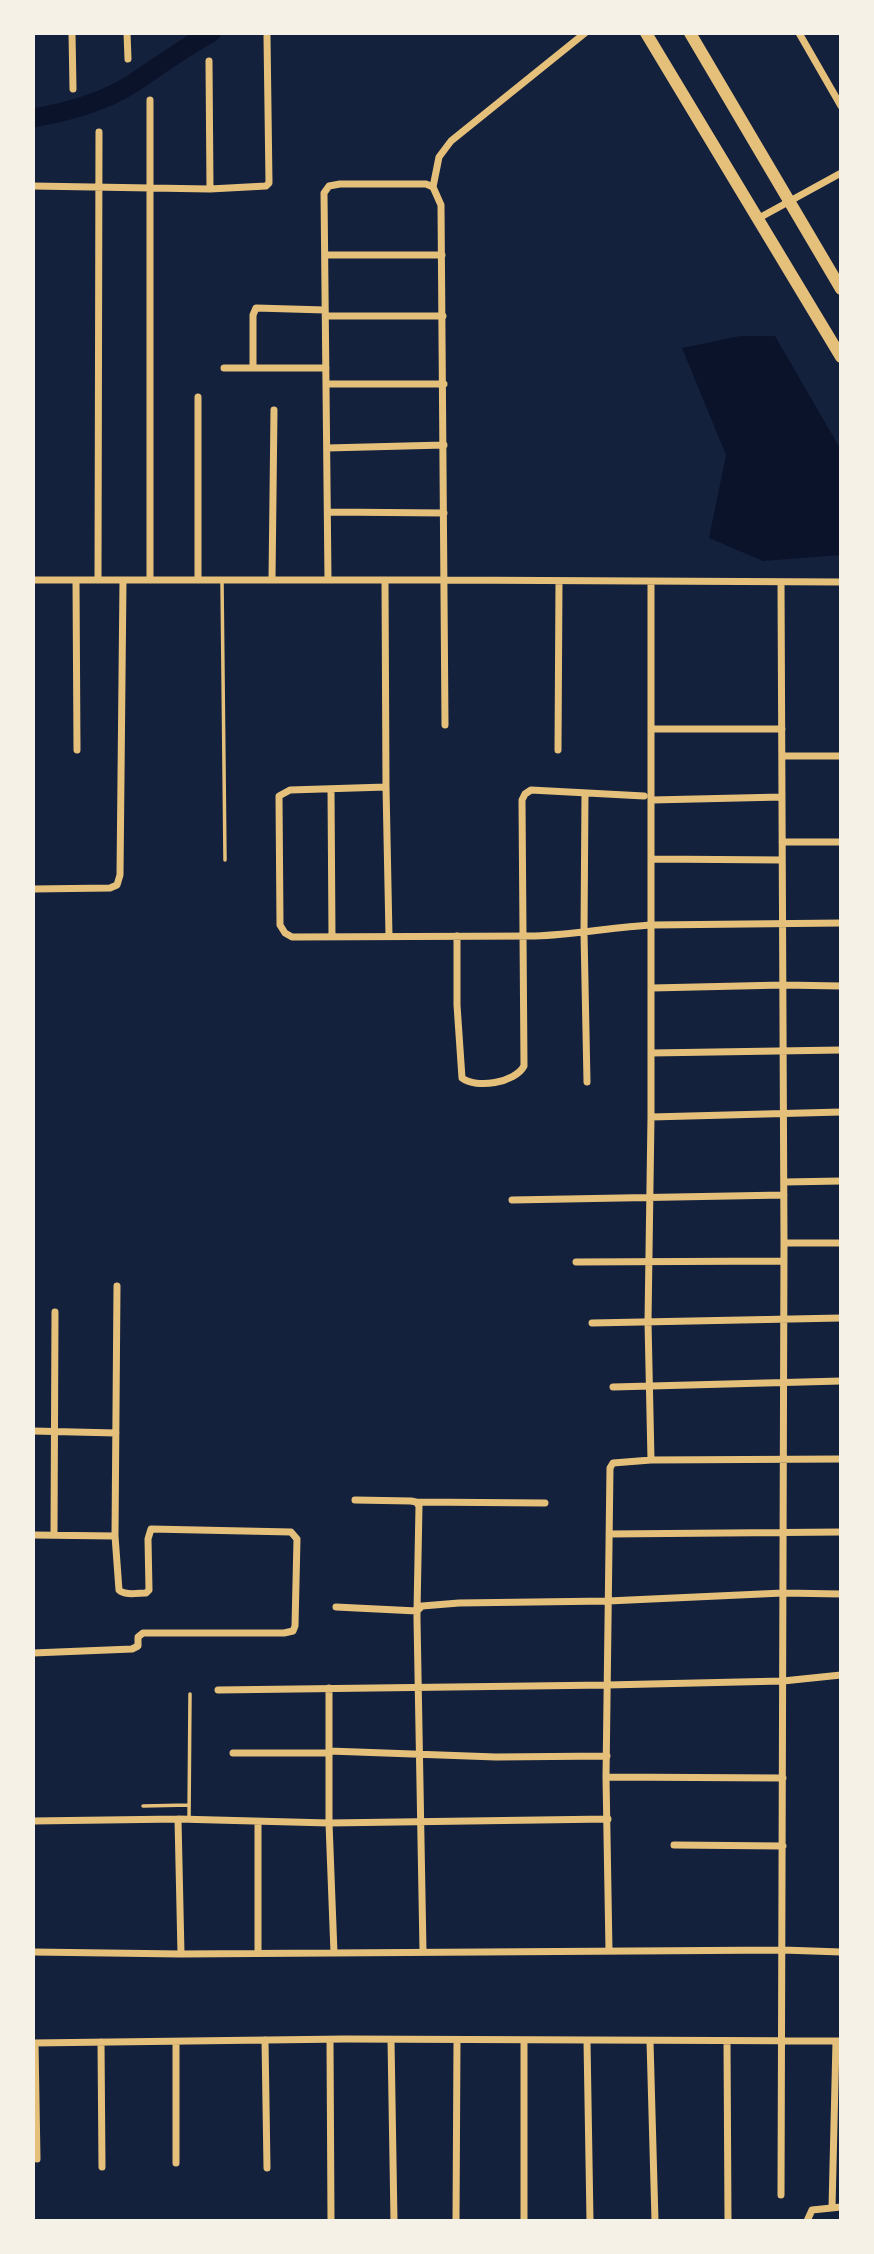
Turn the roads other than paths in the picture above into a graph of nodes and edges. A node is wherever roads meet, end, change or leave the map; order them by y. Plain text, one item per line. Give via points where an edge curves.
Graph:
1 (72, 33) edge
2 (127, 33) edge
3 (585, 33) edge
4 (646, 33) edge
5 (690, 33) edge
6 (799, 33) edge
7 (267, 36) dead end
8 (128, 59) dead end
9 (209, 61) dead end
10 (73, 89) dead end
11 (149, 100) dead end
12 (841, 106) edge
13 (99, 132) dead end
14 (841, 173) edge
15 (33, 186) edge
16 (99, 187) junction
17 (433, 187) junction
18 (148, 188) junction
19 (210, 189) junction
20 (789, 200) junction
21 (759, 218) junction
22 (325, 255) junction
23 (442, 255) junction
24 (841, 289) edge
25 (326, 313) junction
26 (443, 316) junction
27 (841, 357) edge
28 (224, 368) dead end
29 (253, 368) junction
30 (326, 369) junction
31 (326, 384) junction
32 (444, 384) junction
33 (198, 397) dead end
34 (274, 410) dead end
35 (444, 444) junction
36 (327, 448) junction
37 (328, 512) junction
38 (444, 513) junction
39 (33, 580) edge
40 (76, 580) junction
41 (98, 580) junction
42 (123, 580) junction
43 (150, 580) junction
44 (198, 580) junction
45 (222, 580) junction
46 (272, 580) junction
47 (328, 580) junction
48 (385, 580) junction
49 (444, 580) junction
50 (559, 581) junction
51 (651, 582) junction
52 (781, 582) junction
53 (841, 582) edge
54 (445, 725) dead end
55 (782, 729) junction
56 (652, 730) junction
57 (78, 750) dead end
58 (558, 750) dead end
59 (782, 755) junction
60 (841, 756) edge
61 (386, 787) junction
62 (331, 789) junction
63 (586, 793) junction
64 (644, 796) dead end
65 (782, 797) junction
66 (652, 800) junction
67 (782, 842) junction
68 (841, 842) edge
69 (652, 859) junction
70 (225, 860) dead end
71 (782, 860) junction
72 (33, 889) edge
73 (782, 923) junction
74 (841, 923) edge
75 (652, 925) junction
76 (584, 933) junction
77 (390, 936) junction
78 (457, 936) junction
79 (524, 936) junction
80 (332, 937) junction
81 (783, 985) junction
82 (841, 986) edge
83 (652, 988) junction
84 (783, 1049) junction
85 (841, 1050) edge
86 (651, 1053) junction
87 (587, 1082) dead end
88 (841, 1112) edge
89 (783, 1114) junction
90 (651, 1117) junction
91 (841, 1181) edge
92 (784, 1182) junction
93 (784, 1195) junction
94 (649, 1198) junction
95 (512, 1200) dead end
96 (784, 1243) junction
97 (841, 1243) edge
98 (648, 1261) junction
99 (784, 1261) junction
100 (576, 1262) dead end
101 (117, 1286) dead end
102 (55, 1312) dead end
103 (841, 1318) edge
104 (783, 1319) junction
105 (648, 1322) junction
106 (592, 1323) dead end
107 (841, 1381) edge
108 (784, 1383) junction
109 (649, 1385) junction
110 (613, 1387) dead end
111 (33, 1431) edge
112 (55, 1432) junction
113 (116, 1433) junction
114 (784, 1459) junction
115 (841, 1459) edge
116 (651, 1460) junction
117 (355, 1500) dead end
118 (416, 1502) junction
119 (545, 1503) dead end
120 (841, 1532) edge
121 (609, 1534) junction
122 (784, 1534) junction
123 (33, 1535) edge
124 (54, 1535) junction
125 (116, 1536) junction
126 (783, 1592) junction
127 (841, 1594) edge
128 (608, 1601) junction
129 (336, 1607) dead end
130 (417, 1611) junction
131 (33, 1653) edge
132 (841, 1675) edge
133 (783, 1681) junction
134 (607, 1685) junction
135 (418, 1686) junction
136 (329, 1688) junction
137 (218, 1690) dead end
138 (190, 1694) dead end
139 (329, 1752) junction
140 (233, 1753) dead end
141 (420, 1754) junction
142 (607, 1756) junction
143 (607, 1777) junction
144 (783, 1778) junction
145 (189, 1805) junction
146 (144, 1806) dead end
147 (178, 1819) junction
148 (189, 1819) junction
149 (608, 1819) junction
150 (33, 1821) edge
151 (422, 1821) junction
152 (258, 1822) junction
153 (329, 1823) junction
154 (674, 1845) dead end
155 (783, 1846) junction
156 (783, 1950) junction
157 (423, 1951) junction
158 (609, 1951) junction
159 (33, 1952) edge
160 (841, 1952) edge
161 (334, 1953) junction
162 (181, 1954) junction
163 (258, 1954) junction
164 (265, 2040) junction
165 (330, 2040) junction
166 (391, 2040) junction
167 (457, 2040) junction
168 (524, 2040) junction
169 (587, 2041) junction
170 (650, 2041) junction
171 (727, 2041) junction
172 (783, 2041) junction
173 (838, 2041) edge
174 (101, 2042) junction
175 (176, 2042) junction
176 (34, 2043) edge
177 (37, 2159) dead end
178 (176, 2163) dead end
179 (102, 2166) dead end
180 (267, 2168) dead end
181 (781, 2194) dead end
182 (836, 2208) edge
183 (331, 2221) edge
184 (394, 2221) edge
185 (456, 2221) edge
186 (524, 2221) edge
187 (590, 2221) edge
188 (655, 2221) edge
189 (727, 2221) edge
190 (807, 2221) edge

1 - 10 street
2 - 8 street
3 - 17 street via 450,141 439,157
4 - 21 main road
5 - 20 main road
6 - 12 street
7 - 19 street via 269,183 261,188
9 - 19 street
11 - 18 street
13 - 16 street
14 - 20 street
15 - 16 street
16 - 18 street
16 - 41 street
17 - 22 street via 329,186 324,193
17 - 23 street via 441,205
18 - 19 street
18 - 43 street
20 - 21 street
20 - 24 main road
21 - 27 main road
22 - 23 street
22 - 25 street
23 - 26 street
25 - 26 street
25 - 29 street via 256,308
25 - 30 street
26 - 32 street
28 - 29 street
29 - 30 street
30 - 31 street
31 - 32 street
31 - 36 street
32 - 35 street
33 - 44 street
34 - 46 street
35 - 36 street
35 - 38 street
36 - 37 street
37 - 38 street
37 - 47 street
38 - 49 street
39 - 40 street
40 - 41 street
40 - 57 street
41 - 42 street
42 - 43 street
42 - 72 street via 120,875 117,885 110,888
43 - 44 street
44 - 45 street
45 - 46 street
45 - 70 lane
46 - 47 street
47 - 48 street
48 - 49 street
48 - 61 street
49 - 50 street
49 - 54 street
50 - 51 street
50 - 58 street
51 - 52 street
51 - 56 street
52 - 53 street
52 - 55 street
55 - 56 street
55 - 59 street
56 - 66 street
59 - 60 street
59 - 65 street
61 - 62 street
61 - 77 street
62 - 80 street
62 - 80 street via 285,791 278,801 280,925 292,937
63 - 64 street
63 - 76 street
63 - 79 street via 531,790 522,800
65 - 66 street
65 - 67 street
66 - 69 street
67 - 68 street
67 - 71 street
69 - 71 street
69 - 75 street
71 - 73 street
73 - 74 street
73 - 75 street
73 - 81 street
75 - 76 street
75 - 83 street
76 - 79 street
76 - 87 street
77 - 78 street
77 - 80 street
78 - 79 street
78 - 79 street via 460,1072 475,1084 514,1078 524,1066
81 - 82 street
81 - 83 street
81 - 84 street
83 - 86 street
84 - 85 street
84 - 86 street
84 - 89 street
86 - 90 street
88 - 89 street
89 - 90 street
89 - 92 street
90 - 94 street
91 - 92 street
92 - 93 street
93 - 94 street
93 - 96 street
94 - 95 street
94 - 98 street
96 - 97 street
96 - 99 street
98 - 99 street
98 - 100 street
98 - 105 street
99 - 104 street
101 - 113 street
102 - 112 street
103 - 104 street
104 - 105 street
104 - 108 street
105 - 106 street
105 - 109 street
107 - 108 street
108 - 109 street
108 - 114 street
109 - 110 street
109 - 116 street
111 - 112 street
112 - 113 street
112 - 124 street
113 - 125 street
114 - 115 street
114 - 116 street
114 - 122 street
116 - 121 street via 619,1461 610,1468
117 - 118 street
118 - 119 street
118 - 130 street
120 - 122 street
121 - 122 street
121 - 128 street
122 - 126 street
123 - 124 street
124 - 125 street
125 - 131 street via 119,1590 131,1594 149,1590 151,1529 294,1534 293,1631 143,1633 132,1649
126 - 127 street
126 - 128 street
126 - 133 street
128 - 130 street via 459,1602 429,1604
128 - 134 street
129 - 130 street
130 - 135 street
132 - 133 street
133 - 134 street
133 - 144 street
134 - 135 street
134 - 142 street
135 - 136 street
135 - 141 street
136 - 137 street
136 - 139 street
138 - 145 lane
139 - 140 street
139 - 141 street
139 - 153 street
141 - 142 street
141 - 151 street
142 - 143 street
143 - 144 street
143 - 149 street
144 - 155 street
145 - 146 lane
145 - 148 lane
147 - 148 street
147 - 150 street
147 - 162 street
148 - 152 street
149 - 151 street
149 - 158 street
151 - 153 street
151 - 157 street
152 - 153 street
152 - 163 street
153 - 161 street
154 - 155 street
155 - 156 street
156 - 158 street
156 - 160 street
156 - 172 street
157 - 158 street
157 - 161 street
159 - 162 street
161 - 163 street
162 - 163 street
164 - 165 street
164 - 175 street
164 - 180 street
165 - 166 street
165 - 183 street
166 - 167 street
166 - 184 street
167 - 168 street
167 - 185 street
168 - 169 street
168 - 186 street
169 - 170 street
169 - 187 street
170 - 171 street
170 - 188 street
171 - 172 street
171 - 189 street
172 - 173 street
172 - 181 street
173 - 182 street
174 - 175 street
174 - 176 street
174 - 179 street
175 - 178 street
176 - 177 street
182 - 190 street via 812,2210

